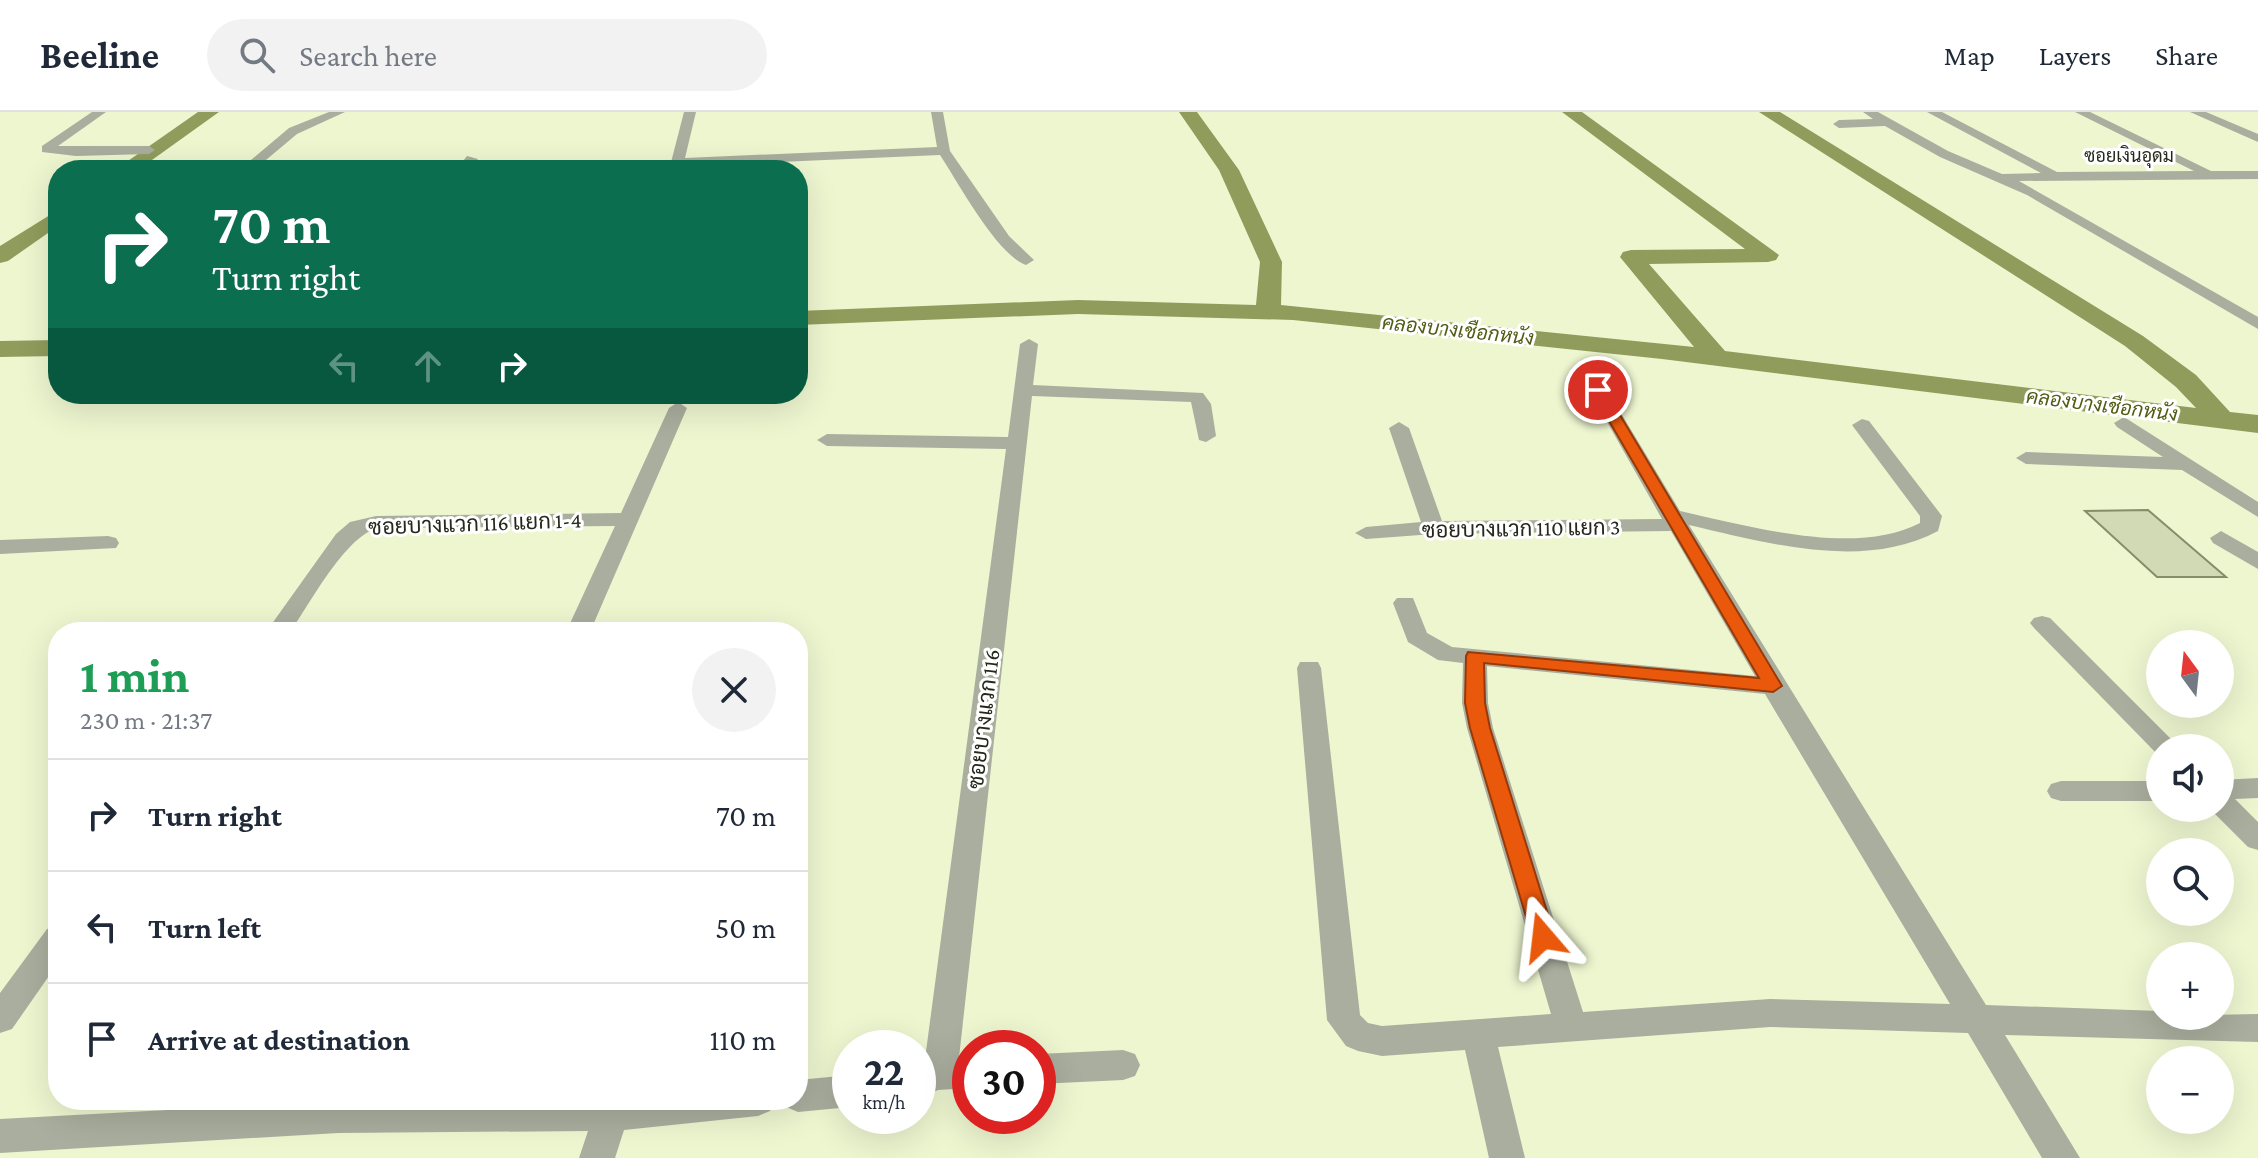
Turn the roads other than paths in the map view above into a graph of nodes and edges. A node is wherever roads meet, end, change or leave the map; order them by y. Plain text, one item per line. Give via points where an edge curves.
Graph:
1 (100, 112) edge
2 (339, 112) edge
3 (690, 112) edge
4 (937, 112) edge
5 (1869, 112) edge
6 (1933, 112) edge
7 (2081, 112) edge
8 (2196, 112) edge
9 (1888, 122) junction
10 (1839, 124) dead end
11 (2258, 138) edge
12 (149, 150) dead end
13 (944, 151) junction
14 (258, 160) edge
15 (679, 160) edge
16 (784, 160) edge
17 (2212, 174) junction
18 (2054, 175) junction
19 (2258, 175) edge
20 (2000, 178) junction
21 (1026, 260) dead end
22 (2258, 324) edge
23 (1029, 344) dead end
24 (1024, 390) junction
25 (1598, 390) dead end
26 (678, 408) dead end
27 (2124, 423) dead end
28 (1862, 425) dead end
29 (1399, 428) dead end
30 (1206, 436) dead end
31 (827, 440) dead end
32 (1017, 443) junction
33 (2026, 458) dead end
34 (2186, 464) junction
35 (2258, 511) edge
36 (629, 519) junction
37 (1673, 520) junction
38 (1434, 528) junction
39 (1366, 533) dead end
40 (2221, 538) dead end
41 (108, 543) dead end
42 (0, 547) edge
43 (2258, 562) edge
44 (1405, 603) dead end
45 (285, 622) edge
46 (583, 622) edge
47 (2042, 623) dead end
48 (1475, 656) junction
49 (1309, 668) dead end
50 (1773, 686) junction
51 (2153, 734) edge
52 (2258, 788) edge
53 (2234, 789) edge
54 (2061, 791) dead end
55 (2146, 791) edge
56 (2234, 816) edge
57 (2258, 839) edge
58 (48, 965) edge
59 (1976, 1018) junction
60 (0, 1019) edge
61 (1571, 1027) junction
62 (2258, 1028) edge
63 (1478, 1034) junction
64 (1123, 1065) dead end
65 (936, 1068) edge
66 (1056, 1068) edge
67 (832, 1093) edge
68 (808, 1095) edge
69 (318, 1110) edge
70 (419, 1110) edge
71 (660, 1110) edge
72 (611, 1115) junction
73 (0, 1136) edge
74 (597, 1158) edge
75 (1507, 1158) edge
76 (2062, 1158) edge

1 - 12 street via 46,149
2 - 14 street via 293,131
3 - 15 street
4 - 13 street
5 - 9 street
6 - 18 street
7 - 17 street
8 - 11 street
9 - 10 street
9 - 20 street
13 - 16 street
13 - 21 street via 1004,239
17 - 18 street, ซอยเงินอุดม
17 - 19 street, ซอยเงินอุดม
18 - 20 street, ซอยเงินอุดม
20 - 22 street
23 - 24 street, ซอยบางแวก 116
24 - 30 street via 1196,397 1202,404
24 - 32 street, ซอยบางแวก 116
25 - 37 street
26 - 36 street
27 - 34 street
28 - 37 street, ซอยบางแวก 110 แยก 3 via 1931,516 1930,526 1919,535 1818,542
29 - 38 street
31 - 32 street
32 - 65 street, ซอยบางแวก 116 via 941,1063
33 - 34 street
34 - 35 street
36 - 45 street, ซอยบางแวก 116 แยก 1-4 via 376,522 358,527
36 - 46 street
37 - 38 street, ซอยบางแวก 110 แยก 3
37 - 50 street
38 - 39 street, ซอยบางแวก 110 แยก 3
40 - 43 street
41 - 42 street
44 - 48 street via 1417,637 1447,654
47 - 51 street
48 - 50 street
48 - 61 street via 1480,728
49 - 63 street via 1344,1020 1358,1036 1382,1041
50 - 59 street
52 - 53 street
54 - 55 street
56 - 57 street
58 - 60 street
59 - 61 street via 1770,1013
59 - 62 street
59 - 76 street
61 - 63 street
63 - 75 street
64 - 66 street
67 - 68 street
69 - 73 street
70 - 72 street
71 - 72 street
72 - 74 street

